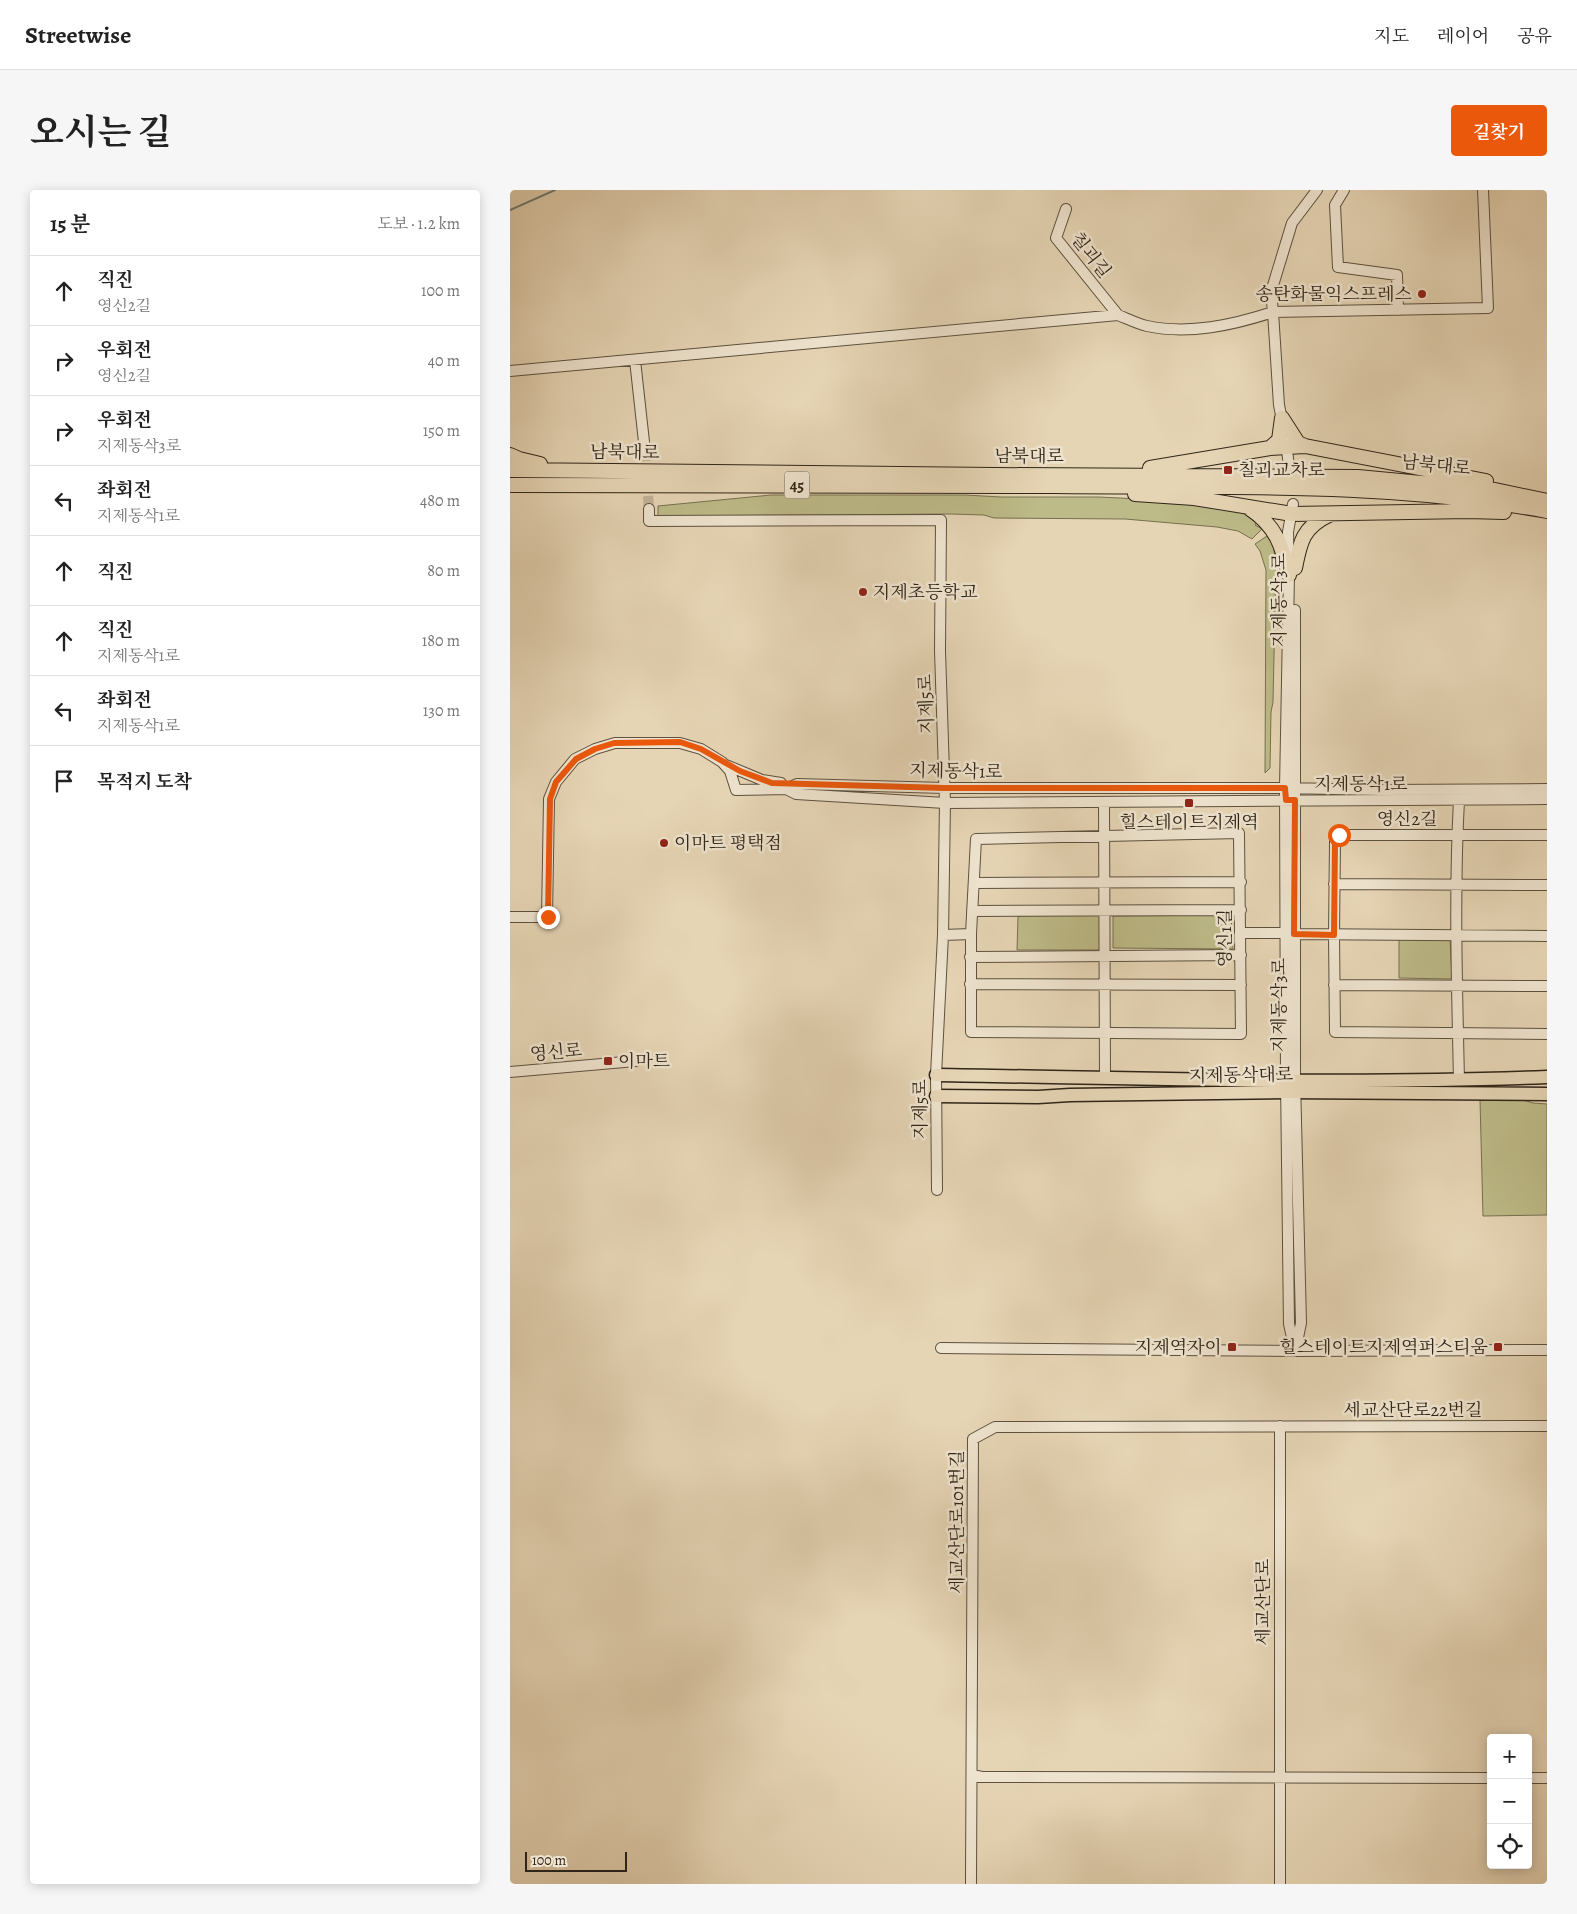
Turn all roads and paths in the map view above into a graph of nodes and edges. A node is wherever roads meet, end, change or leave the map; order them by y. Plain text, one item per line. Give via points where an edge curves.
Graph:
1 (1317, 190) edge
2 (1344, 190) edge
3 (1483, 190) edge
4 (1066, 209) dead end
5 (1398, 310) junction
6 (1273, 312) junction
7 (1118, 315) junction
8 (635, 360) junction
9 (510, 371) edge
10 (1282, 418) junction
11 (1305, 446) junction
12 (1270, 448) junction
13 (1288, 448) junction
14 (645, 451) tunnel mouth
15 (510, 455) edge
16 (1290, 467) dead end
17 (566, 469) junction
18 (510, 470) edge
19 (995, 475) junction
20 (510, 485) edge
21 (543, 485) junction
22 (1051, 486) junction
23 (1547, 494) edge
24 (510, 495) edge
25 (1547, 501) edge
26 (1246, 507) junction
27 (649, 509) tunnel mouth
28 (1293, 509) junction
29 (1547, 511) edge
30 (1331, 514) junction
31 (1547, 519) edge
32 (1292, 571) junction
33 (722, 762) junction
34 (797, 784) junction
35 (944, 788) junction
36 (1285, 788) junction
37 (1296, 788) junction
38 (786, 789) junction
39 (1547, 789) edge
40 (1547, 799) edge
41 (1290, 800) junction
42 (1459, 800) junction
43 (1104, 802) junction
44 (945, 803) junction
45 (1457, 835) junction
46 (1547, 835) edge
47 (1105, 836) junction
48 (1105, 882) junction
49 (1241, 882) junction
50 (974, 883) junction
51 (1334, 884) junction
52 (1458, 884) junction
53 (1547, 885) edge
54 (1241, 910) junction
55 (972, 911) junction
56 (1105, 911) junction
57 (510, 917) edge
58 (1241, 933) junction
59 (971, 934) junction
60 (1290, 934) junction
61 (943, 935) junction
62 (1334, 935) junction
63 (1457, 935) junction
64 (1547, 936) edge
65 (1241, 955) junction
66 (1105, 956) junction
67 (970, 957) junction
68 (970, 984) junction
69 (1105, 985) junction
70 (1241, 985) junction
71 (1334, 985) junction
72 (1457, 986) junction
73 (1547, 986) edge
74 (1105, 1033) junction
75 (1458, 1033) junction
76 (1547, 1034) edge
77 (636, 1061) dead end
78 (510, 1072) edge
79 (936, 1076) junction
80 (1547, 1077) edge
81 (1105, 1078) junction
82 (1459, 1080) junction
83 (1291, 1086) junction
84 (1547, 1094) edge
85 (936, 1096) junction
86 (938, 1190) dead end
87 (941, 1348) dead end
88 (1547, 1350) edge
89 (1296, 1351) junction
90 (1280, 1426) junction
91 (1547, 1426) edge
92 (972, 1775) junction
93 (1281, 1778) junction
94 (1487, 1778) edge
95 (1532, 1778) edge
96 (1547, 1778) edge
97 (971, 1884) edge
98 (1280, 1884) edge

1 - 6 street via 1292,223 1271,292
2 - 5 street via 1335,204 1338,267 1397,275
3 - 5 street via 1488,308
4 - 7 street, 칠괴길 via 1056,238
5 - 6 street
6 - 7 street via 1208,328 1172,329 1146,326
6 - 10 street
7 - 8 street
8 - 9 street
8 - 14 street
10 - 11 highway via 1298,443
10 - 12 highway via 1278,440
10 - 13 street
11 - 13 highway
11 - 23 highway
12 - 13 highway
12 - 19 highway via 1146,468 1041,470
13 - 16 street
15 - 17 highway
17 - 18 highway, 남북대로 / 45
17 - 19 highway, 남북대로 / 45
19 - 25 highway, 남북대로 / 45 via 1358,476 1495,490
20 - 21 highway, 남북대로 / 45
21 - 22 highway, 남북대로 / 45
21 - 24 highway
22 - 26 highway via 1073,492 1194,498
22 - 29 highway, 남북대로 / 45 via 1364,490 1465,498
26 - 28 highway
26 - 32 highway via 1273,529
27 - 35 street, 지제5로 via 649,521 941,520
28 - 30 highway
28 - 32 street, 지제동삭3로
30 - 31 highway via 1499,511
30 - 32 highway via 1308,528
32 - 36 street, 지제동삭3로
32 - 37 street, 지제동삭3로
33 - 34 street via 772,783
33 - 38 street, 지제동삭1로 via 730,771 736,790
33 - 57 street, 지제동삭1로 via 701,749 680,742 614,743 576,759 556,782 550,799 548,917
34 - 35 street, 지제동삭1로
34 - 38 street, 지제동삭1로
35 - 36 street, 지제동삭1로
35 - 44 street, 지제5로
36 - 37 street, 지제동삭1로
36 - 41 street, 지제동삭3로
37 - 39 street, 지제동삭1로
37 - 41 street, 지제동삭3로
38 - 44 street, 지제동삭1로 via 796,794
40 - 42 street, 지제동삭1로
41 - 42 street, 지제동삭1로
41 - 43 street, 지제동삭1로
41 - 60 street, 지제동삭3로
42 - 45 street
43 - 44 street, 지제동삭1로
43 - 47 street
44 - 61 street, 지제5로
45 - 46 street, 영신2길
45 - 51 street, 영신2길 via 1337,835
45 - 52 street
47 - 48 street
47 - 49 street, 영신1길 via 1239,833
47 - 50 street, 영신1길 via 976,839
48 - 49 street
48 - 50 street
48 - 56 street
49 - 54 street, 영신1길
50 - 55 street, 영신1길
51 - 52 street
51 - 62 street, 영신2길
52 - 53 street
52 - 63 street
54 - 56 street
54 - 58 street, 영신1길
55 - 56 street
55 - 59 street, 영신1길
56 - 66 street
58 - 60 street
58 - 65 street, 영신1길
59 - 61 street
59 - 67 street, 영신1길
60 - 62 street
60 - 83 street, 지제동삭3로
61 - 79 street, 지제5로
62 - 63 street
62 - 71 street, 영신2길
63 - 64 street
63 - 72 street
65 - 66 street
65 - 70 street, 영신1길
66 - 67 street
66 - 69 street
67 - 68 street, 영신1길
68 - 69 street
68 - 74 street, 영신1길 via 971,1032
69 - 70 street
69 - 74 street
70 - 74 street, 영신1길 via 1241,1034
71 - 72 street
71 - 75 street, 영신2길 via 1336,1032
72 - 73 street
72 - 75 street
74 - 81 street
75 - 76 street, 영신2길
75 - 82 street
77 - 78 street, 영신로
79 - 81 main road, 지제동삭대로
79 - 85 street, 지제5로
80 - 82 main road, 지제동삭대로
81 - 83 main road, 지제동삭대로
82 - 83 main road, 지제동삭대로
83 - 84 main road, 지제동삭대로
83 - 85 main road, 지제동삭대로 via 1038,1097
83 - 89 street, 지제동삭3로 via 1289,1324
85 - 86 street, 지제5로
87 - 89 street
88 - 89 street
90 - 91 street, 세교산단로22번길
90 - 92 street, 세교산단로101번길 via 995,1427 973,1439
90 - 93 street, 세교산단로
92 - 93 street
92 - 97 street, 세교산단로101번길
93 - 94 street
93 - 98 street, 세교산단로
95 - 96 street

